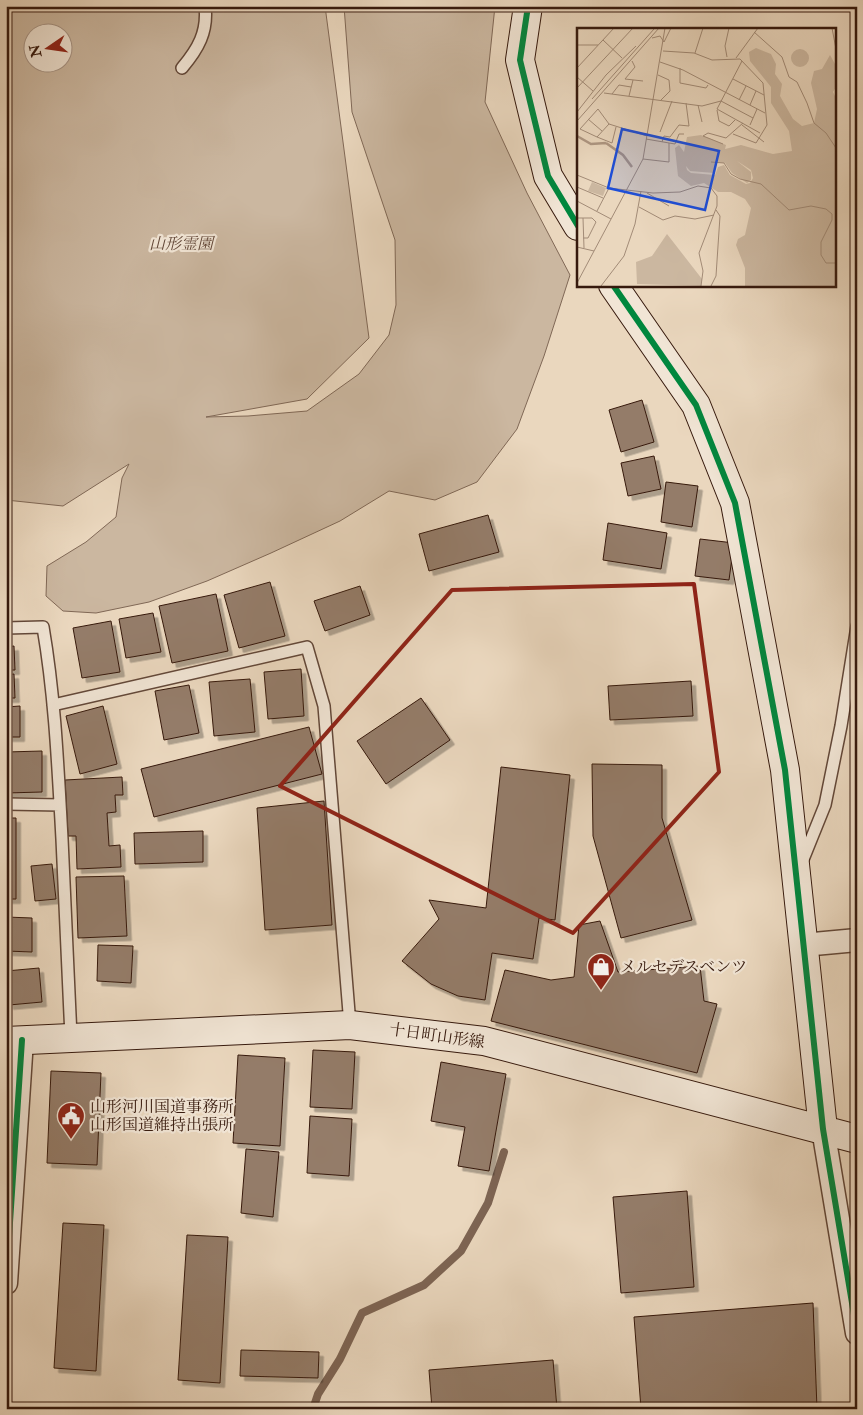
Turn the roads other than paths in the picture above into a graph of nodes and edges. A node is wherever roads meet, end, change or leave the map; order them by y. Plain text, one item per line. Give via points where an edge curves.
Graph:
1 (205, 6) edge
2 (528, 6) edge
3 (182, 68) dead end
4 (577, 224) edge
5 (614, 286) edge
6 (857, 626) edge
7 (6, 628) edge
8 (53, 705) junction
9 (6, 804) edge
10 (60, 806) junction
11 (796, 875) junction
12 (857, 940) edge
13 (803, 945) junction
14 (350, 1025) junction
15 (71, 1038) junction
16 (14, 1041) edge
17 (823, 1129) junction
18 (857, 1139) edge
19 (6, 1283) edge
20 (857, 1333) edge

1 - 3 lane via 205,29 196,51
2 - 4 street via 520,60 548,176
5 - 11 street via 696,405 735,503 785,770
6 - 11 lane via 842,726 825,805
7 - 8 lane via 43,627
8 - 10 lane
8 - 14 lane via 308,648 324,706
9 - 10 lane
10 - 15 lane
11 - 13 street
12 - 13 street
13 - 17 street
14 - 15 street, 十日町山形線
14 - 17 street, 十日町山形線 via 484,1042
15 - 16 street, 十日町山形線
16 - 19 street
17 - 18 street, 十日町山形線
17 - 20 street

